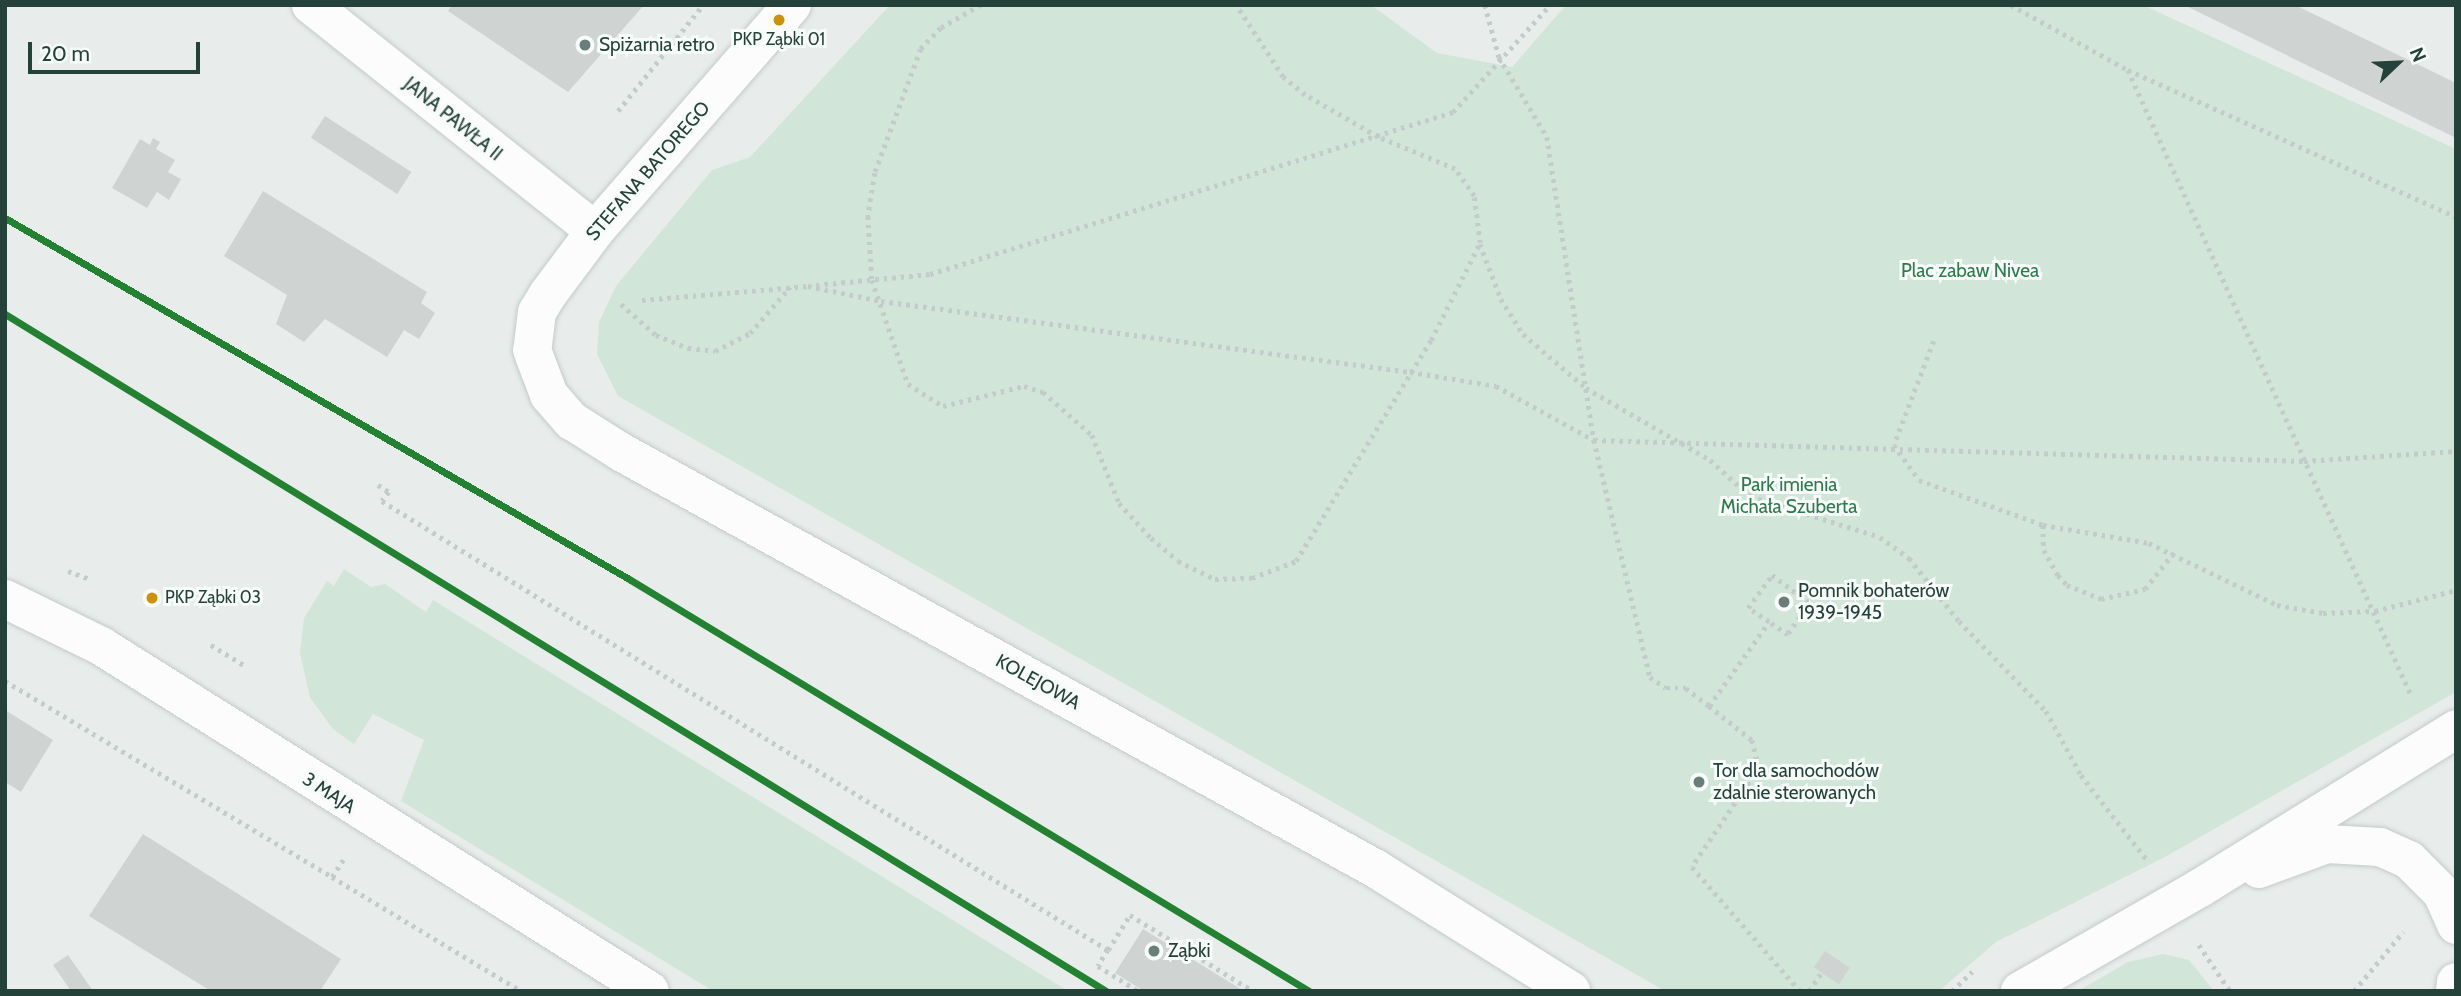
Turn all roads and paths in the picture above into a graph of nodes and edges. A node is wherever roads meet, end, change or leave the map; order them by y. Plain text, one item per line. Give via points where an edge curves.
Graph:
1 (311, 5) edge
2 (703, 5) edge
3 (792, 5) edge
4 (981, 5) edge
5 (1236, 5) edge
6 (1485, 5) edge
7 (1550, 5) edge
8 (2011, 5) edge
9 (1499, 57) junction
10 (2128, 70) junction
11 (618, 111) dead end
12 (1378, 137) junction
13 (2456, 217) edge
14 (596, 231) junction
15 (1480, 243) junction
16 (872, 280) junction
17 (808, 286) junction
18 (790, 287) junction
19 (642, 300) dead end
20 (881, 301) junction
21 (621, 304) dead end
22 (1934, 341) dead end
23 (532, 351) joint
24 (1410, 372) junction
25 (1586, 388) junction
26 (1594, 440) junction
27 (1894, 445) junction
28 (1682, 446) junction
29 (2456, 451) edge
30 (2304, 461) junction
31 (378, 485) dead end
32 (2043, 525) junction
33 (2174, 552) junction
34 (2456, 590) edge
35 (5, 599) edge
36 (2375, 611) junction
37 (1769, 622) junction
38 (211, 645) dead end
39 (247, 667) dead end
40 (5, 681) edge
41 (2409, 690) dead end
42 (1709, 706) junction
43 (2456, 729) edge
44 (368, 818) junction
45 (332, 877) junction
46 (2187, 895) junction
47 (2412, 924) dead end
48 (2456, 925) edge
49 (1108, 950) junction
50 (1821, 973) dead end
51 (2456, 982) edge
52 (521, 991) edge
53 (650, 991) edge
54 (1138, 991) edge
55 (1253, 991) edge
56 (1571, 991) edge
57 (1800, 991) edge
58 (1809, 991) edge
59 (2020, 991) edge
60 (2354, 991) edge
61 (2455, 991) edge

1 - 14 street, JANA PAWŁA II
2 - 11 path
3 - 14 street, STEFANA BATOREGO
4 - 16 path via 941,28 921,49 911,71 875,173 868,216
5 - 12 path via 1283,78
6 - 9 path
7 - 9 path
8 - 10 path
9 - 12 path via 1453,112
9 - 25 path via 1547,137
10 - 13 path
10 - 30 path
12 - 15 path via 1455,169 1474,195
12 - 16 path via 929,274
14 - 23 street, STEFANA BATOREGO via 537,312
15 - 24 path
15 - 25 path via 1501,299 1523,334
16 - 17 path
16 - 20 path
17 - 18 path
17 - 20 path
18 - 19 path
18 - 21 path via 750,333 715,351 688,348 656,335
20 - 24 path
20 - 24 path via 908,384 926,399 943,407 1024,386 1043,391 1093,435 1119,503 1151,538 1178,561 1215,579 1252,578 1296,561
22 - 27 path
23 - 56 street, KOLEJOWA via 549,395 590,433 1376,869
24 - 26 path via 1496,386
25 - 26 path
25 - 28 path
26 - 28 path
26 - 42 path via 1650,677 1666,688 1686,688
27 - 28 path
27 - 30 path
27 - 32 path via 1919,480
28 - 46 path via 1710,460 1750,496 1880,537 1909,558 1959,621 2046,711 2081,775
29 - 30 path
30 - 36 path
31 - 49 path via 388,492 382,501
32 - 33 path
32 - 33 path via 2043,551 2058,575 2067,585 2101,598 2145,589
33 - 36 path via 2277,605 2323,612
34 - 36 path
35 - 44 street, 3 MAJA via 101,646
36 - 41 path
37 - 37 path via 1748,608 1772,575 1810,603 1788,635
37 - 42 path
38 - 39 path
40 - 45 path
42 - 57 path via 1752,740 1759,768 1692,867
43 - 46 street
44 - 45 path
44 - 53 street, 3 MAJA
45 - 52 path
46 - 48 street via 2310,849 2353,842 2409,860 2442,892
46 - 59 street
47 - 60 path
49 - 54 path via 1098,966
49 - 55 path via 1130,915
50 - 58 path
51 - 61 street

